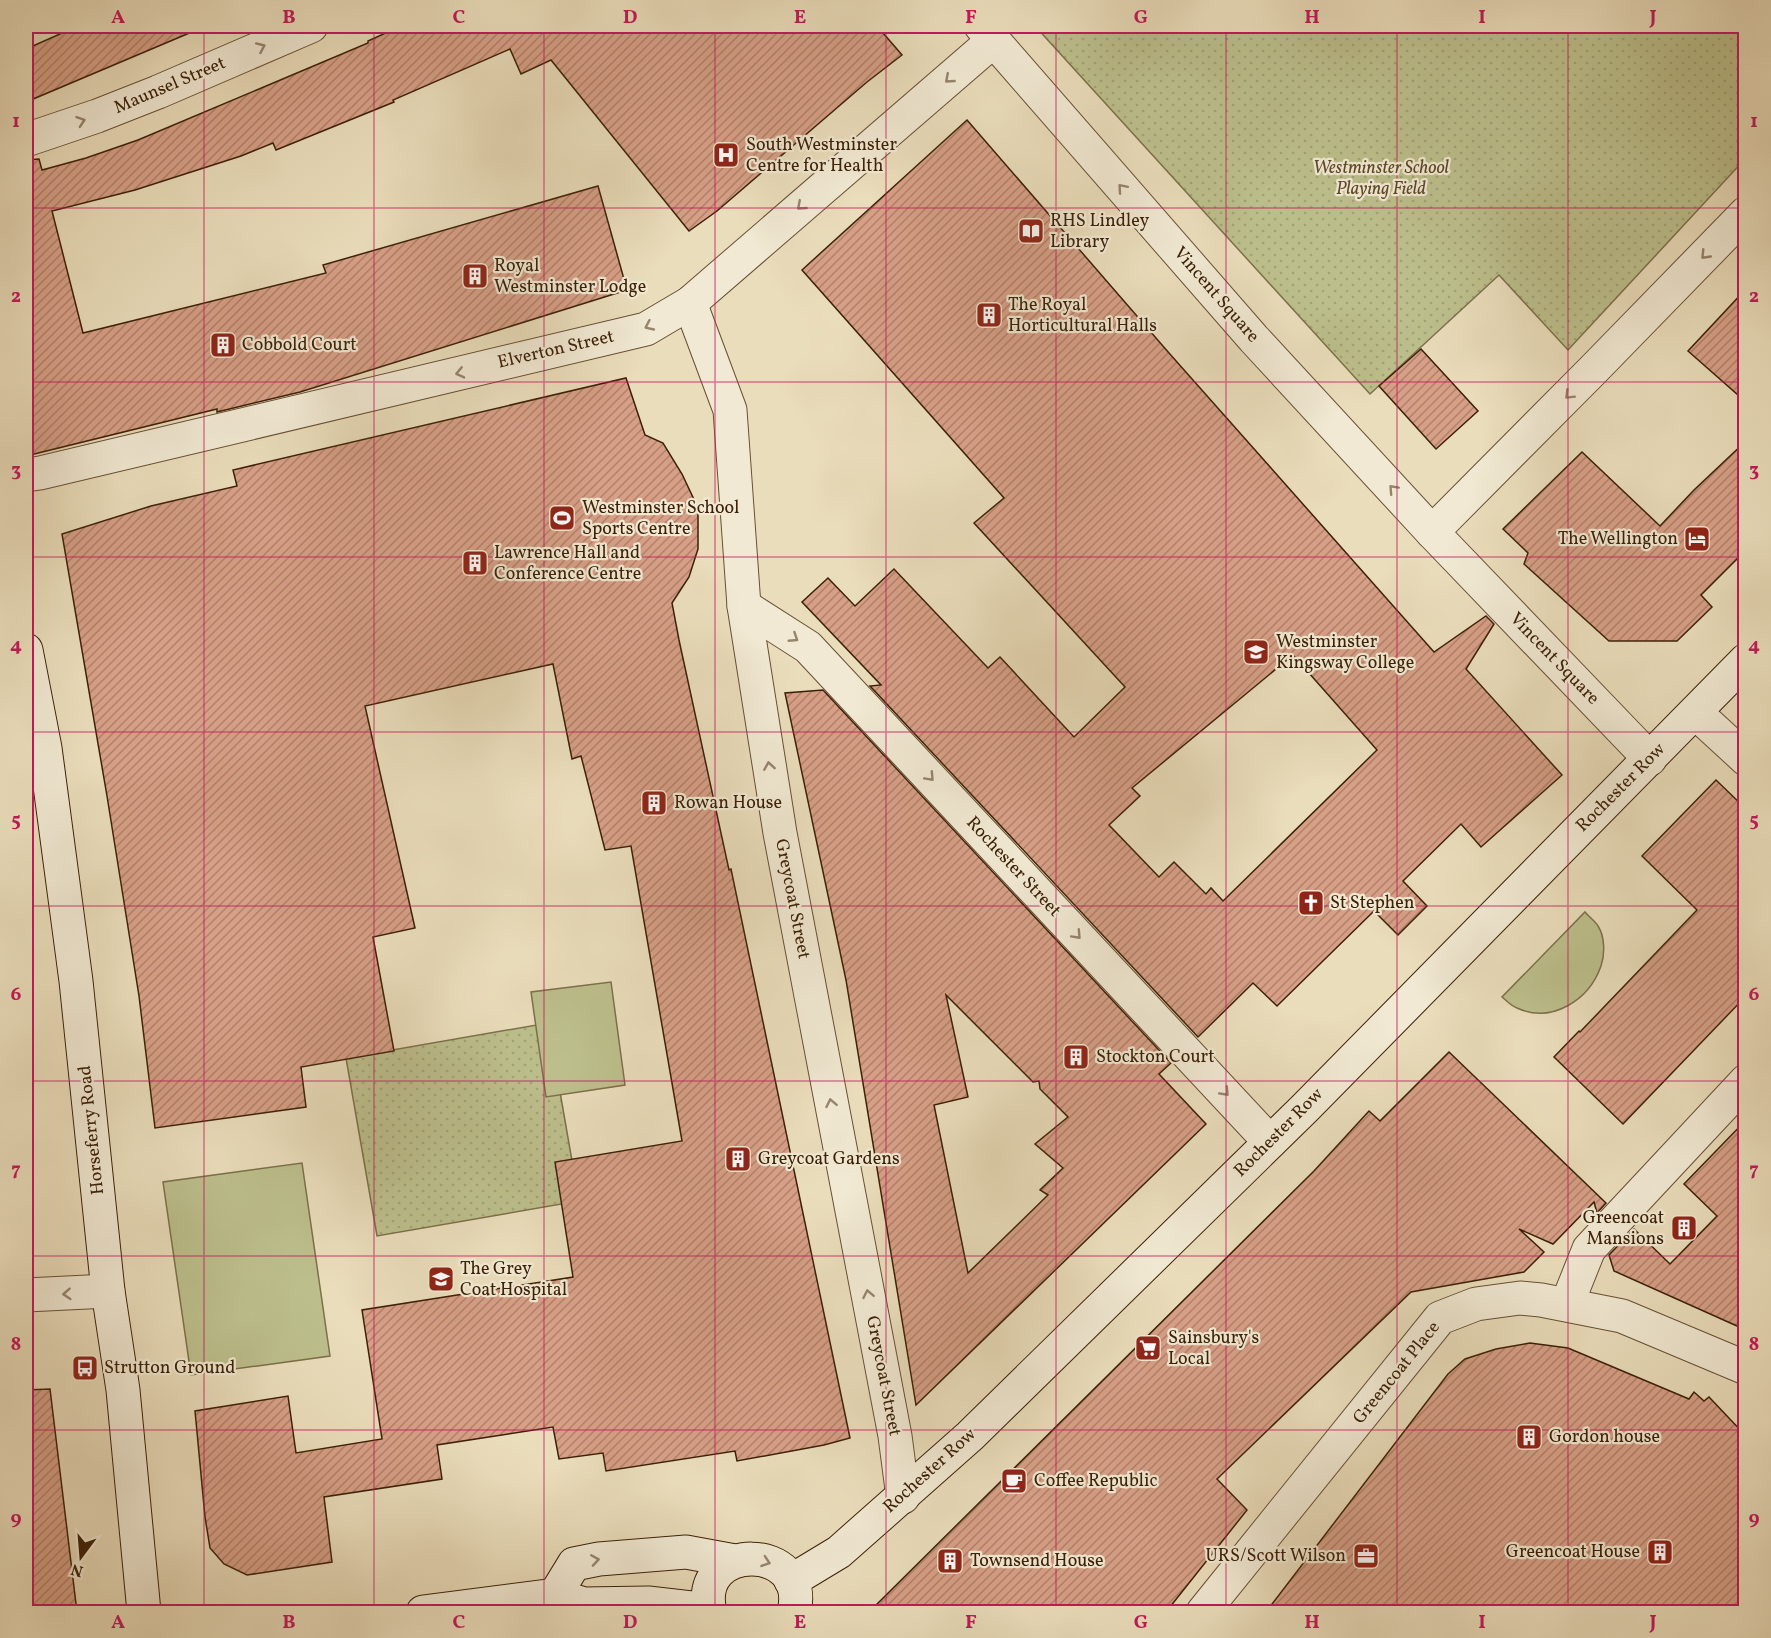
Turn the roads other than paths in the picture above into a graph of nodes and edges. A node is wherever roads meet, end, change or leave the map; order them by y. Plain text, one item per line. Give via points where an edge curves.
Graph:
1 (311, 26) edge
2 (987, 33) edge
3 (26, 140) edge
4 (1746, 213) edge
5 (690, 303) junction
6 (26, 475) edge
7 (1432, 532) junction
8 (744, 606) junction
9 (26, 650) edge
10 (1746, 660) edge
11 (1696, 713) junction
12 (35, 745) edge
13 (1650, 759) junction
14 (1746, 759) edge
15 (1746, 1081) edge
16 (1270, 1142) junction
17 (108, 1291) junction
18 (26, 1295) edge
19 (1567, 1304) junction
20 (1746, 1368) edge
21 (903, 1497) junction
22 (735, 1561) junction
23 (555, 1595) junction
24 (793, 1597) edge
25 (503, 1607) edge
26 (144, 1612) edge
27 (423, 1612) edge
28 (710, 1612) edge
29 (1203, 1612) edge

3 -> 1 street, Maunsel Street via 158,92
2 -> 5 street, Elverton Street
7 -> 2 street, Vincent Square via 1254,339
4 -> 7 street
5 -> 6 street, Elverton Street via 646,329
5 - 8 street, Greycoat Street via 730,410
7 - 13 street, Vincent Square
8 -> 16 street, Rochester Street via 808,647
21 -> 8 street, Greycoat Street via 893,1424 780,833
9 - 12 street, Horseferry Road
10 - 11 street, Rochester Row
11 - 13 street, Rochester Row
11 - 14 street
12 - 17 street, Horseferry Road via 76,981
13 - 16 street, Rochester Row
15 - 19 street via 1589,1249
16 - 21 street, Rochester Row
17 -> 18 street
17 - 26 street, Horseferry Road via 123,1390
19 - 20 street, Greencoat Place via 1622,1316
19 - 29 street, Greencoat Place via 1520,1298 1476,1304 1440,1318
21 - 24 street, Rochester Row
23 -> 22 street via 574,1564 582,1562 686,1552
22 -> 24 street via 748,1558 773,1563 783,1571
22 - 28 street via 716,1576 708,1599
23 - 25 street
23 - 28 street via 584,1604 648,1603
25 - 27 street

